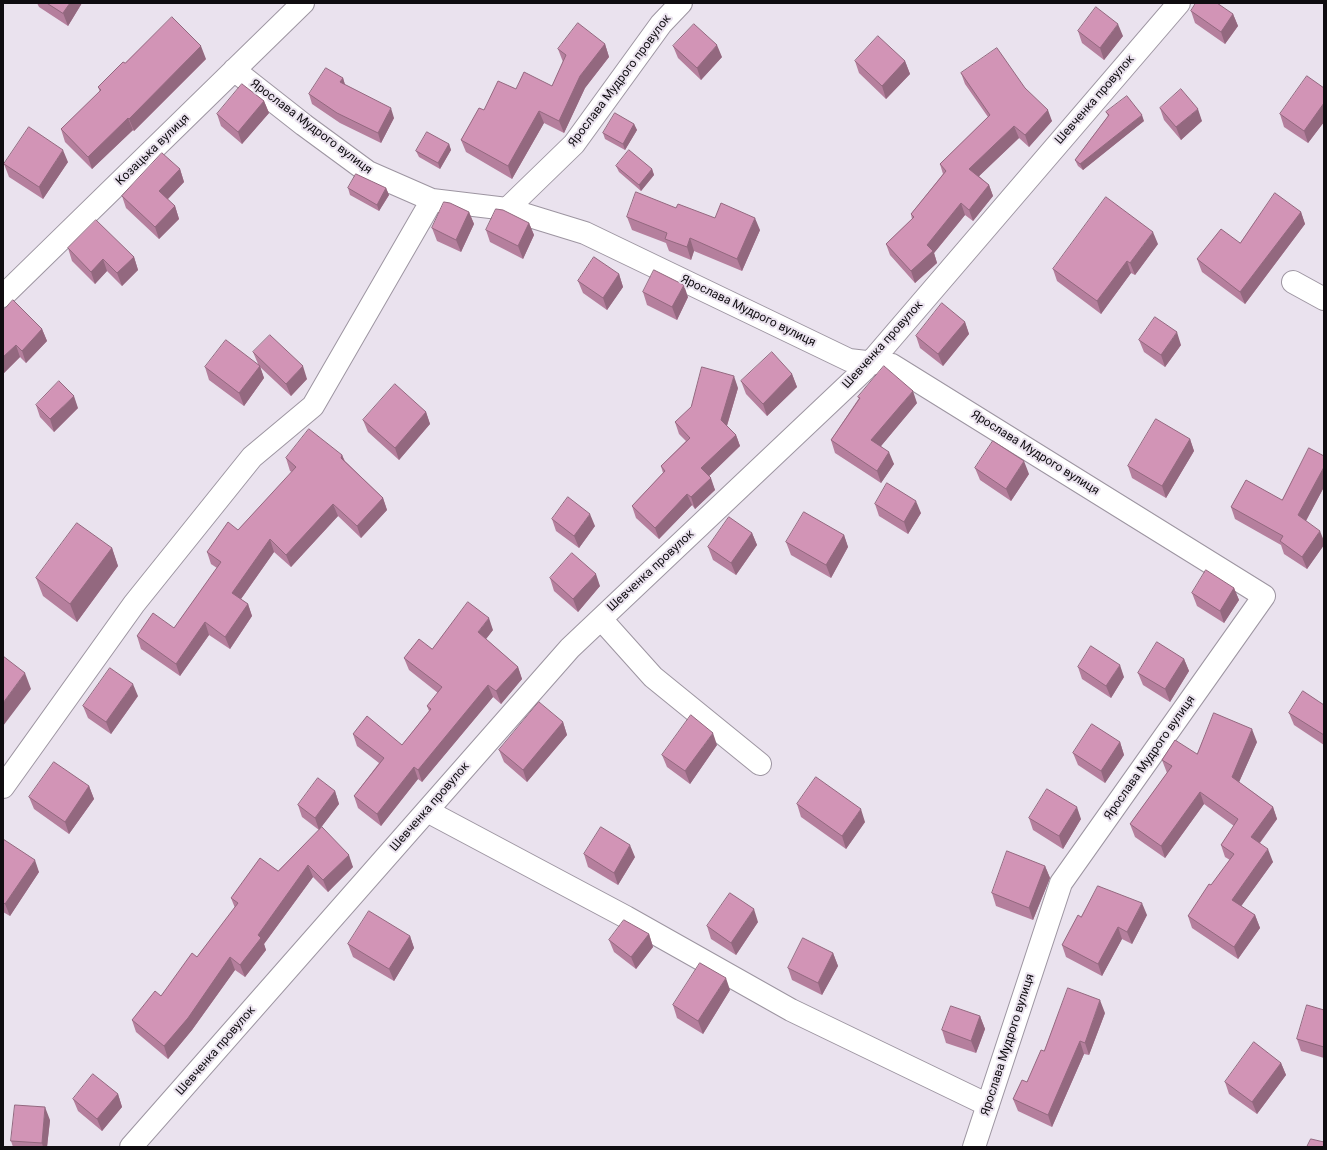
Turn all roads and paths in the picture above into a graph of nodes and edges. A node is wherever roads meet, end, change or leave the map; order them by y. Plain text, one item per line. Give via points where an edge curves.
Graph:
1 (303, 3) edge
2 (681, 3) edge
3 (1179, 3) edge
4 (234, 70) junction
5 (432, 200) junction
6 (507, 209) junction
7 (1294, 282) dead end
8 (3, 296) edge
9 (1324, 299) edge
10 (870, 362) junction
11 (601, 619) junction
12 (760, 764) dead end
13 (3, 787) edge
14 (427, 811) junction
15 (988, 1105) junction
16 (131, 1147) edge
17 (974, 1147) edge

1 - 4 street, Козацька вулиця
2 - 6 street, Ярослава Мудрого провулок via 661,24 574,144
3 - 10 street, Шевченка провулок
4 - 5 street, Ярослава Мудрого вулиця via 368,172
4 - 8 street, Козацька вулиця
5 - 6 street, Ярослава Мудрого вулиця
5 - 13 street via 313,406 252,458 134,604
6 - 10 street, Ярослава Мудрого вулиця via 585,233 849,360
7 - 9 street
10 - 11 street, Шевченка провулок
10 - 15 street, Ярослава Мудрого вулиця via 892,365 1264,596 1061,883
11 - 12 street via 653,677
11 - 14 street, Шевченка провулок via 570,648
14 - 15 street via 626,917 791,1010
14 - 16 street, Шевченка провулок
15 - 17 street, Ярослава Мудрого вулиця

